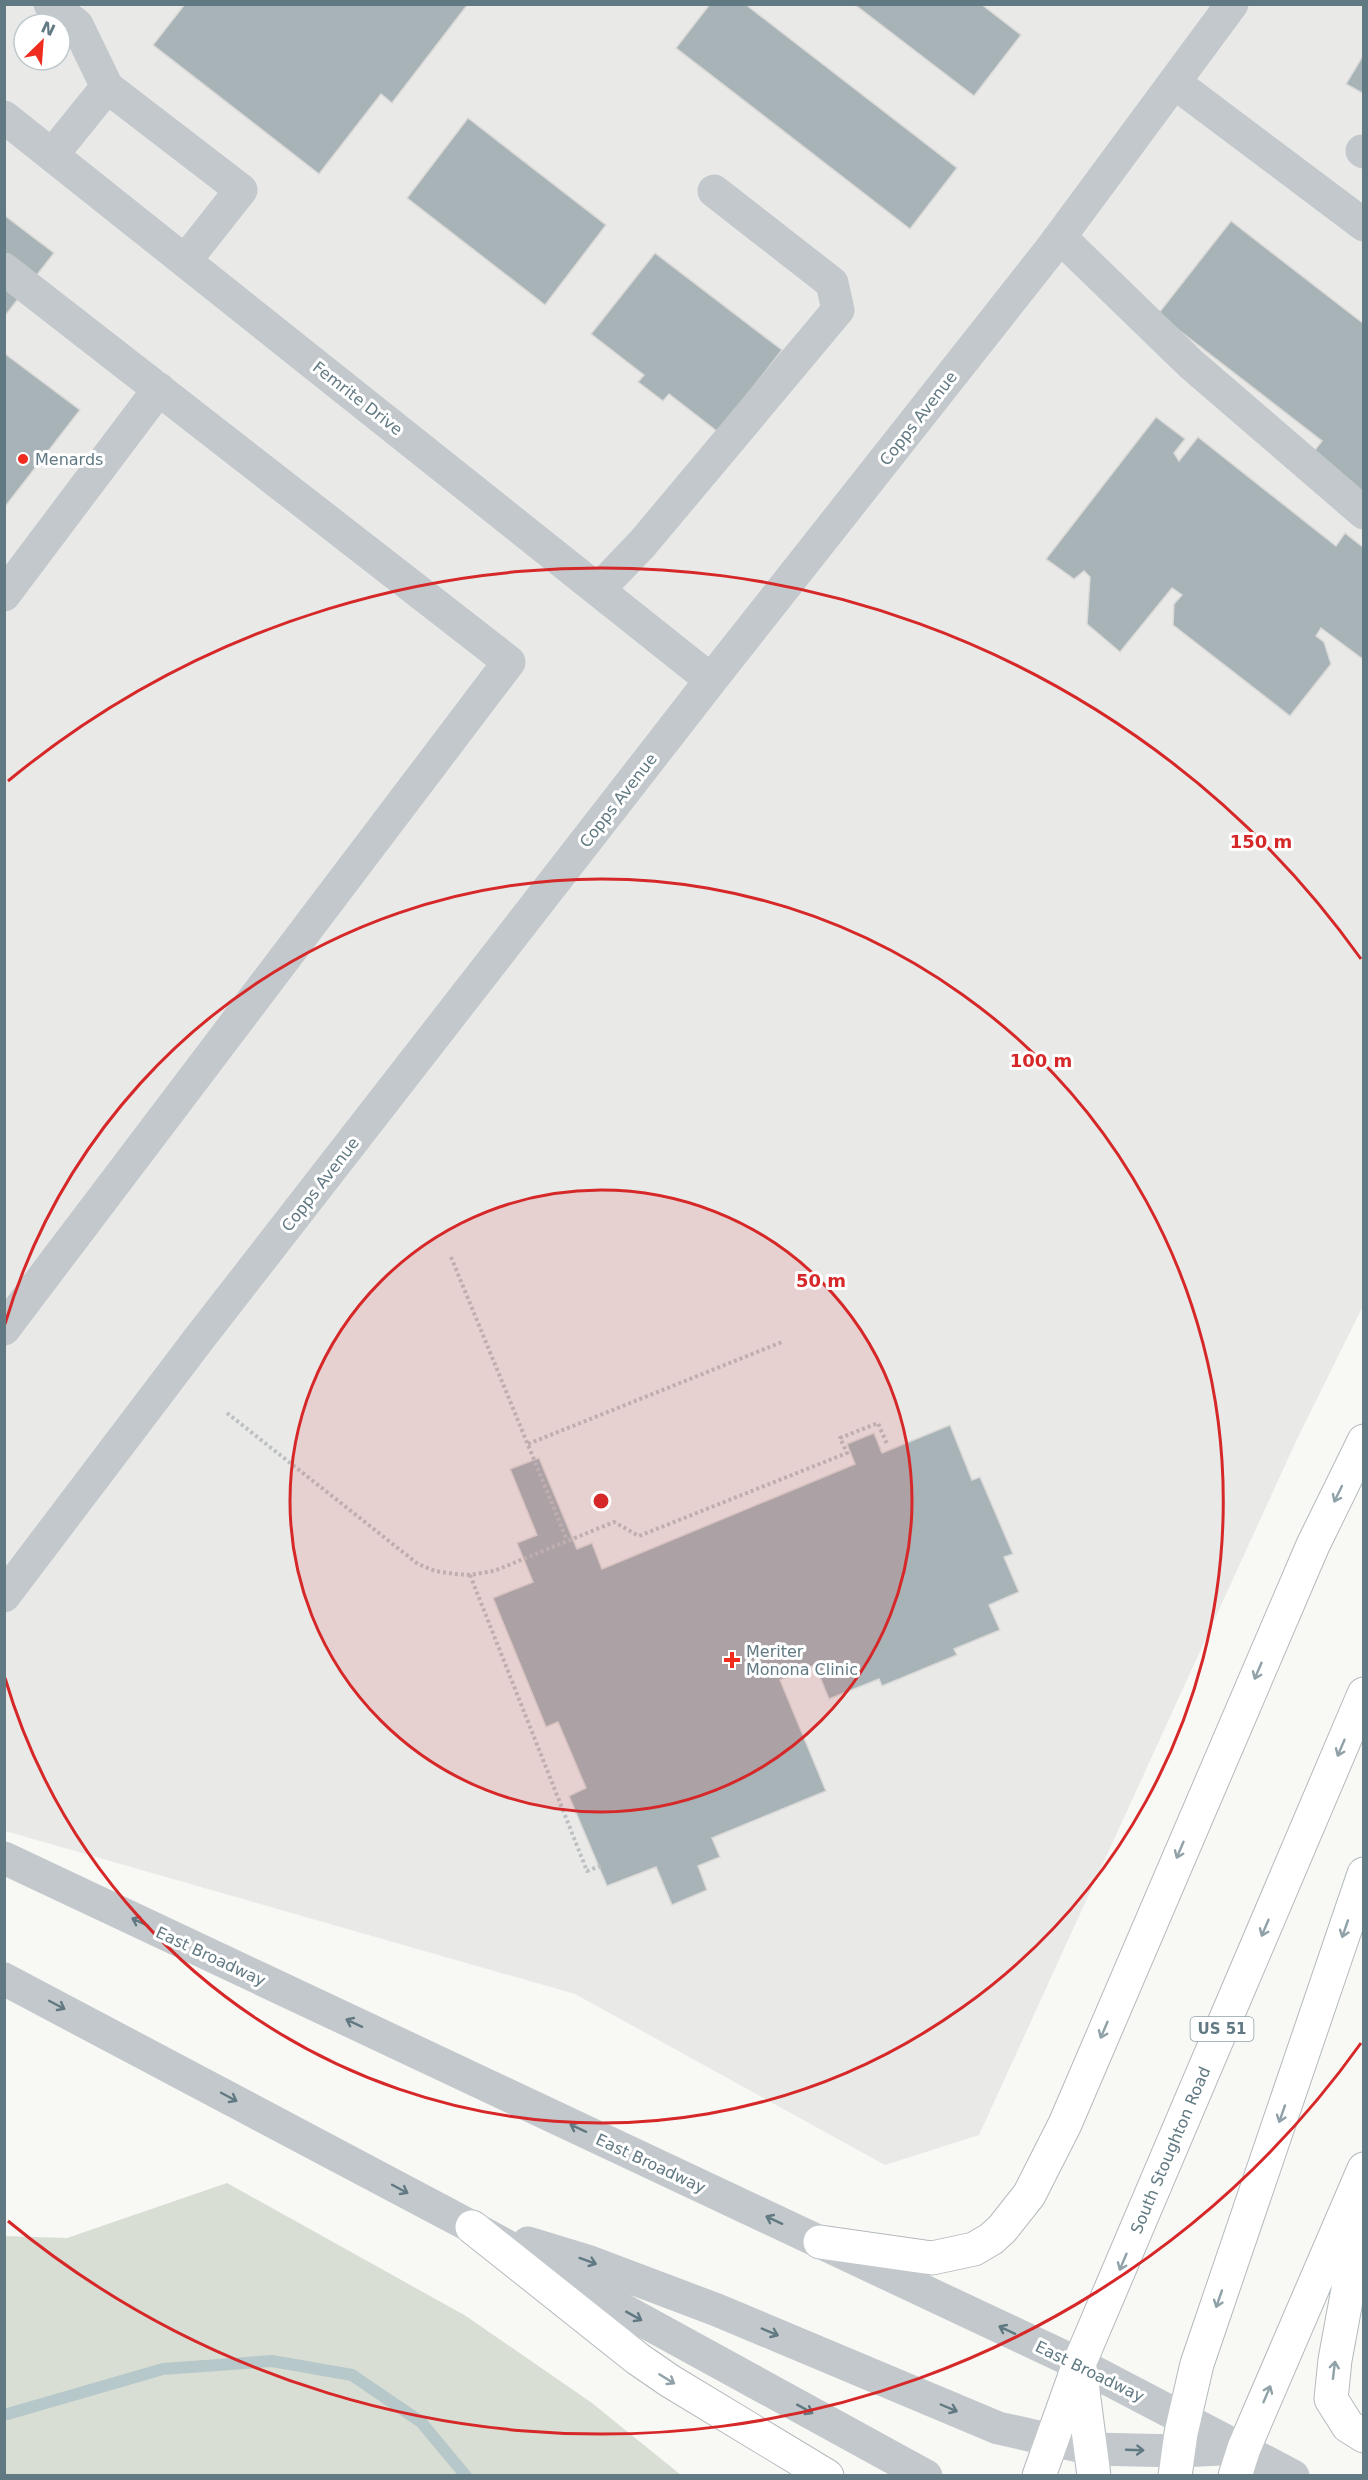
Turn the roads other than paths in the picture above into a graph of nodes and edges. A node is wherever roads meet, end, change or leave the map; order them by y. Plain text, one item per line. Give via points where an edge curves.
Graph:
1 (50, 4) edge
2 (1232, 4) edge
3 (1175, 83) junction
4 (107, 87) junction
5 (4, 117) edge
6 (52, 155) junction
7 (714, 191) dead end
8 (1364, 225) edge
9 (1060, 237) junction
10 (185, 261) junction
11 (4, 269) edge
12 (159, 389) junction
13 (1364, 513) edge
14 (598, 590) junction
15 (4, 595) edge
16 (711, 680) junction
17 (4, 1329) edge
18 (1364, 1441) edge
19 (4, 1596) edge
20 (1364, 1694) edge
21 (4, 1858) edge
22 (1364, 1874) edge
23 (4, 1979) edge
24 (1364, 2169) edge
25 (1364, 2203) edge
26 (472, 2227) junction
27 (820, 2242) junction
28 (1079, 2364) junction
29 (1184, 2418) junction
30 (1364, 2436) edge
31 (1052, 2441) junction
32 (1093, 2462) edge
33 (1239, 2462) edge
34 (1177, 2463) edge
35 (827, 2475) edge
36 (926, 2475) edge
37 (1039, 2475) edge
38 (1293, 2475) edge

1 - 4 street via 76,25
2 - 3 street, Copps Avenue
3 - 8 street
3 - 9 street, Copps Avenue
4 - 6 street
4 - 10 street via 241,190
5 - 6 street, Femrite Drive
6 - 10 street, Femrite Drive
7 - 14 street via 831,283 838,310
9 - 13 street via 1191,364
9 - 16 street, Copps Avenue
10 - 14 street, Femrite Drive
11 - 12 street
12 - 15 street
12 - 17 street via 509,662
14 - 16 street, Femrite Drive
16 - 19 street, Copps Avenue
18 -> 27 main road via 1313,1545 1065,2124 1029,2195 1002,2229 974,2249 932,2258
20 -> 28 main road, South Stoughton Road / US 51
27 -> 21 street, East Broadway
22 -> 29 main road via 1197,2364
23 -> 26 street
33 -> 24 main road
30 -> 25 main road via 1348,2426 1331,2399
26 -> 31 street via 587,2260 998,2428
26 -> 35 main road via 651,2368
26 -> 36 street
28 -> 27 street, East Broadway
28 - 29 street, East Broadway
28 - 31 main road, South Stoughton Road / US 51
28 - 32 main road
29 - 33 street, East Broadway
29 - 34 main road
31 - 32 street
31 - 37 main road, South Stoughton Road / US 51
32 -> 34 street
33 - 34 street
33 - 38 street, East Broadway

